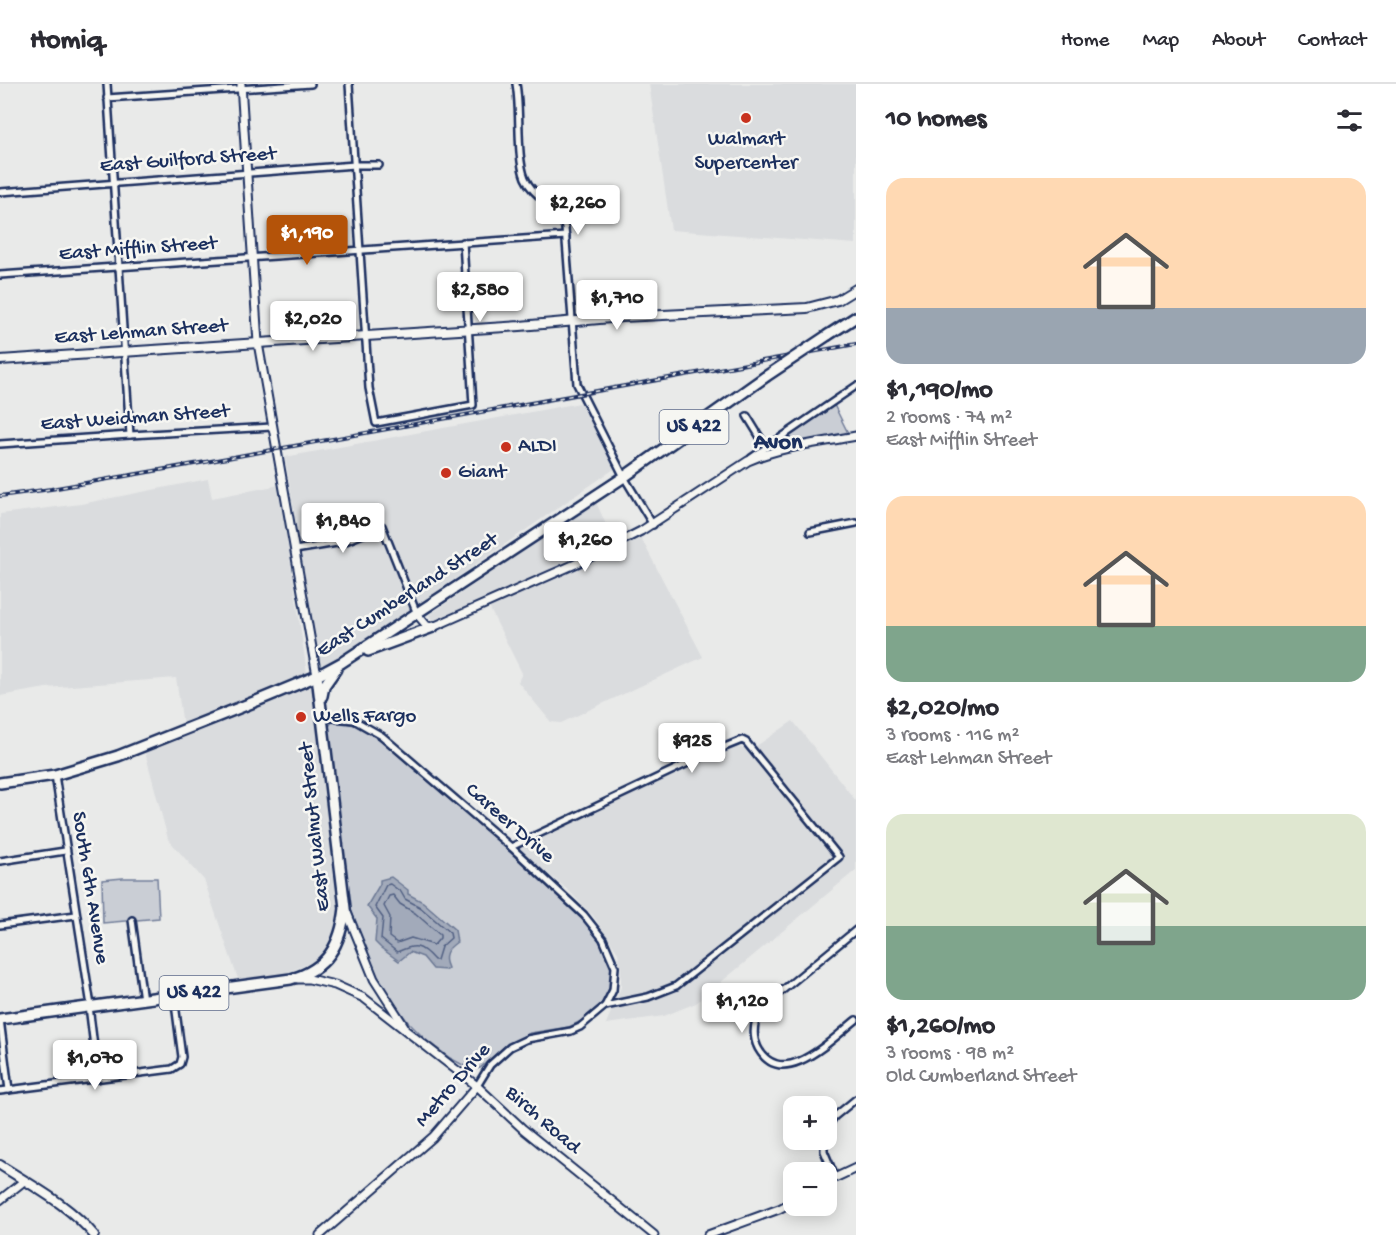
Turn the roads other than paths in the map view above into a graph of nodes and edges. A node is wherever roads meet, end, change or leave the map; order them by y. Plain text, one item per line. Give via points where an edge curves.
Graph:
1 (107, 84) edge
2 (311, 84) edge
3 (349, 84) edge
4 (516, 84) edge
5 (242, 86) edge
6 (107, 98) junction
7 (355, 165) junction
8 (379, 165) dead end
9 (246, 174) junction
10 (114, 183) junction
11 (0, 192) edge
12 (566, 236) junction
13 (463, 242) junction
14 (360, 250) junction
15 (252, 259) junction
16 (119, 268) junction
17 (0, 275) edge
18 (856, 289) edge
19 (856, 317) edge
20 (572, 322) junction
21 (469, 329) junction
22 (366, 336) junction
23 (258, 343) junction
24 (124, 351) junction
25 (0, 360) edge
26 (856, 386) edge
27 (747, 416) dead end
28 (272, 427) junction
29 (130, 435) junction
30 (856, 436) edge
31 (0, 444) edge
32 (766, 447) junction
33 (748, 460) junction
34 (624, 477) junction
35 (856, 523) edge
36 (653, 525) junction
37 (810, 532) dead end
38 (295, 550) junction
39 (417, 614) junction
40 (433, 627) junction
41 (352, 657) junction
42 (341, 663) junction
43 (317, 676) junction
44 (321, 705) junction
45 (322, 717) junction
46 (55, 775) junction
47 (0, 783) edge
48 (511, 847) junction
49 (65, 851) junction
50 (0, 861) edge
51 (345, 908) junction
52 (76, 915) junction
53 (132, 920) dead end
54 (0, 925) edge
55 (855, 931) edge
56 (291, 979) junction
57 (174, 996) junction
58 (143, 1000) junction
59 (90, 1006) junction
60 (605, 1006) junction
61 (0, 1019) edge
62 (856, 1020) edge
63 (409, 1033) junction
64 (98, 1079) junction
65 (477, 1086) junction
66 (9, 1090) junction
67 (0, 1091) edge
68 (856, 1099) edge
69 (837, 1115) edge
70 (0, 1165) edge
71 (856, 1168) edge
72 (837, 1177) edge
73 (24, 1180) junction
74 (0, 1200) edge
75 (783, 1207) edge
76 (726, 1232) edge
77 (94, 1235) edge
78 (320, 1235) edge
79 (654, 1235) edge
80 (708, 1235) edge

1 - 6 street
2 - 5 street
3 - 7 street
4 - 12 street via 522,167 533,190 563,220
5 - 6 street
5 - 9 street
6 - 10 street
7 - 8 street, East Guilford Street
7 - 9 street, East Guilford Street
7 - 14 street
9 - 10 street, East Guilford Street
9 - 15 street
10 - 11 street, East Guilford Street
10 - 16 street
12 - 13 street, East Mifflin Street
12 - 20 street
13 - 14 street, East Mifflin Street
13 - 21 street
14 - 15 street, East Mifflin Street
14 - 22 street
15 - 16 street, East Mifflin Street
15 - 23 street
16 - 17 street, East Mifflin Street
16 - 24 street
18 - 20 main road, East Lehman Street via 838,300 807,308
19 - 34 highway, East Cumberland Street / US 422, bridge
20 - 21 main road, East Lehman Street
20 - 34 street via 577,384
21 - 22 main road, East Lehman Street
21 - 22 street via 473,405 376,423
22 - 23 main road, East Lehman Street
23 - 24 main road, East Lehman Street
23 - 28 street
24 - 25 main road, East Lehman Street
24 - 29 street
26 - 32 street
27 - 32 street
28 - 29 street, East Weidman Street
28 - 38 street
29 - 31 street, East Weidman Street
30 - 33 street
32 - 33 street
33 - 36 street
34 - 36 street
34 - 39 highway, East Cumberland Street / US 422
35 - 37 street
36 - 40 street
38 - 39 street via 343,542 382,526
38 - 43 street
39 - 40 street via 427,626
39 - 41 highway, East Cumberland Street / US 422
40 - 41 highway
41 - 42 highway, East Cumberland Street / US 422
42 - 43 highway, East Cumberland Street / US 422
42 - 44 highway, US 422 via 324,686
43 - 44 highway, East Walnut Street
43 - 46 highway, East Cumberland Street / US 422 via 118,756
44 - 45 highway, East Walnut Street / US 422
45 - 48 street, Career Drive via 354,720 382,736
45 - 51 highway, East Walnut Street / US 422
46 - 47 highway, East Cumberland Street / US 422
46 - 49 street, South 6th Avenue
48 - 60 street, Career Drive via 585,915 603,939 616,975
48 - 60 street, Metro Drive via 742,740 839,856 676,986
49 - 50 street
49 - 52 street, South 6th Avenue
51 - 56 highway, East Walnut Street / US 422 via 340,938 330,954 314,970
51 - 63 street, Birch Road via 374,979
52 - 54 street
52 - 59 street, South 6th Avenue
53 - 58 street
55 - 62 street via 761,1008 754,1034 761,1053 779,1064 791,1065 805,1060
56 - 57 highway, East Walnut Street / US 422
56 - 63 street, Birch Road via 309,979 350,990
57 - 58 highway, East Walnut Street / US 422
57 - 64 street via 180,1064 172,1069
58 - 59 highway, East Walnut Street / US 422
59 - 61 highway, East Walnut Street / US 422
59 - 64 street, South 6th Avenue
60 - 65 street, Metro Drive via 571,1031 527,1039 510,1047 489,1065
61 - 66 street
63 - 65 street, Birch Road
64 - 66 street
65 - 78 street, Metro Drive via 433,1137
65 - 79 street, Birch Road via 523,1129
66 - 67 street
68 - 69 street
70 - 73 main road
71 - 72 street
73 - 74 street
73 - 77 main road via 81,1219
75 - 76 street
76 - 80 street

